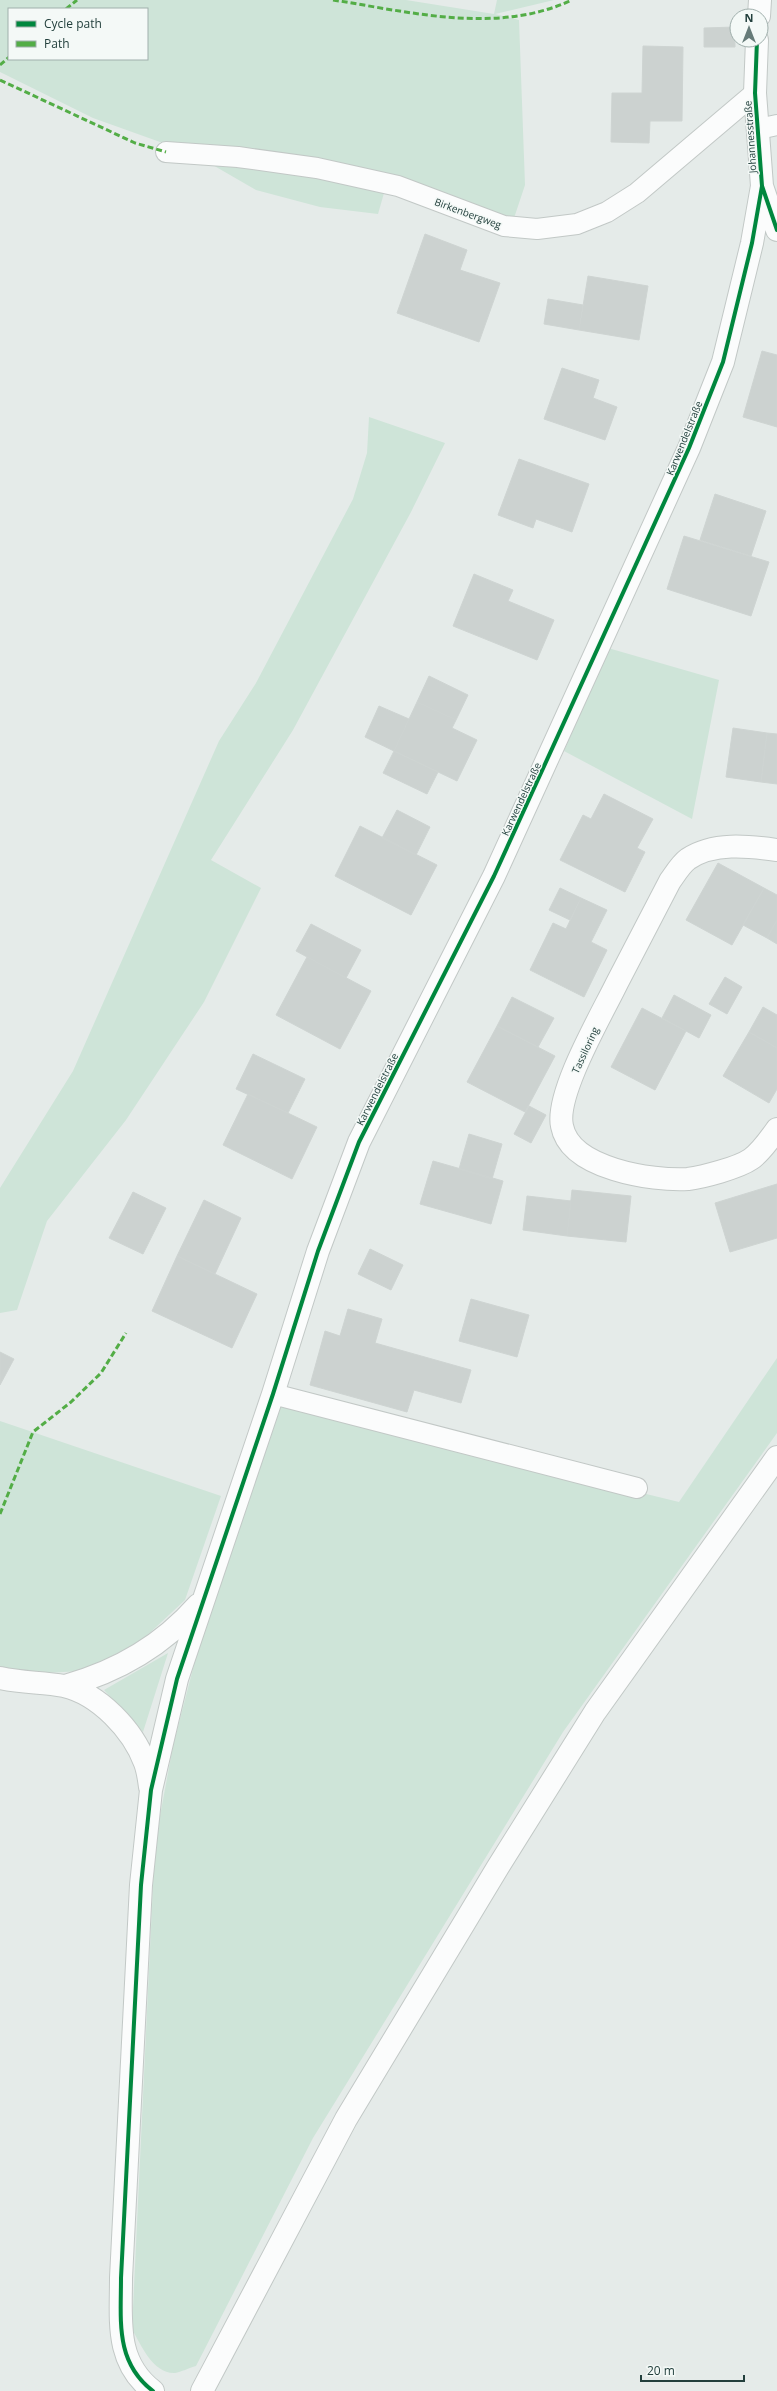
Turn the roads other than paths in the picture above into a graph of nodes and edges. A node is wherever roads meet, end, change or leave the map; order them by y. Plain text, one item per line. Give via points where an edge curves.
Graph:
1 (757, 48) edge
2 (755, 93) junction
3 (768, 127) edge
4 (166, 152) dead end
5 (762, 186) junction
6 (777, 230) edge
7 (777, 850) edge
8 (777, 1129) edge
9 (270, 1401) junction
10 (777, 1457) edge
11 (638, 1488) dead end
12 (203, 1598) junction
13 (0, 1678) edge
14 (65, 1686) junction
15 (151, 1790) junction
16 (153, 2391) edge
17 (202, 2391) edge

1 - 2 street, Johannesstraße
2 - 3 street, Johannesstraße
2 - 4 lane, Birkenbergweg via 637,193 607,212 577,224 537,229 504,226 398,186 317,168 238,157
3 - 5 street, Johannesstraße
5 - 6 street, Johannesstraße
5 - 9 street, Karwendelstraße via 752,243 723,362 689,448 494,876 359,1142 318,1251
7 - 8 street, Tassiloring via 725,847 705,851 687,860 670,881 576,1064 565,1099 562,1125 568,1144 586,1158 627,1172 665,1179 689,1178 724,1170 751,1159
9 - 11 lane
9 - 12 street, Karwendelstraße
10 - 17 street via 595,1712 498,1867 346,2119
12 - 14 street via 183,1622 156,1645 91,1679
12 - 15 street, Karwendelstraße via 177,1679
13 - 14 street
14 - 15 street via 106,1708 119,1722 145,1763
15 - 16 street via 141,1885 121,2334 132,2370

